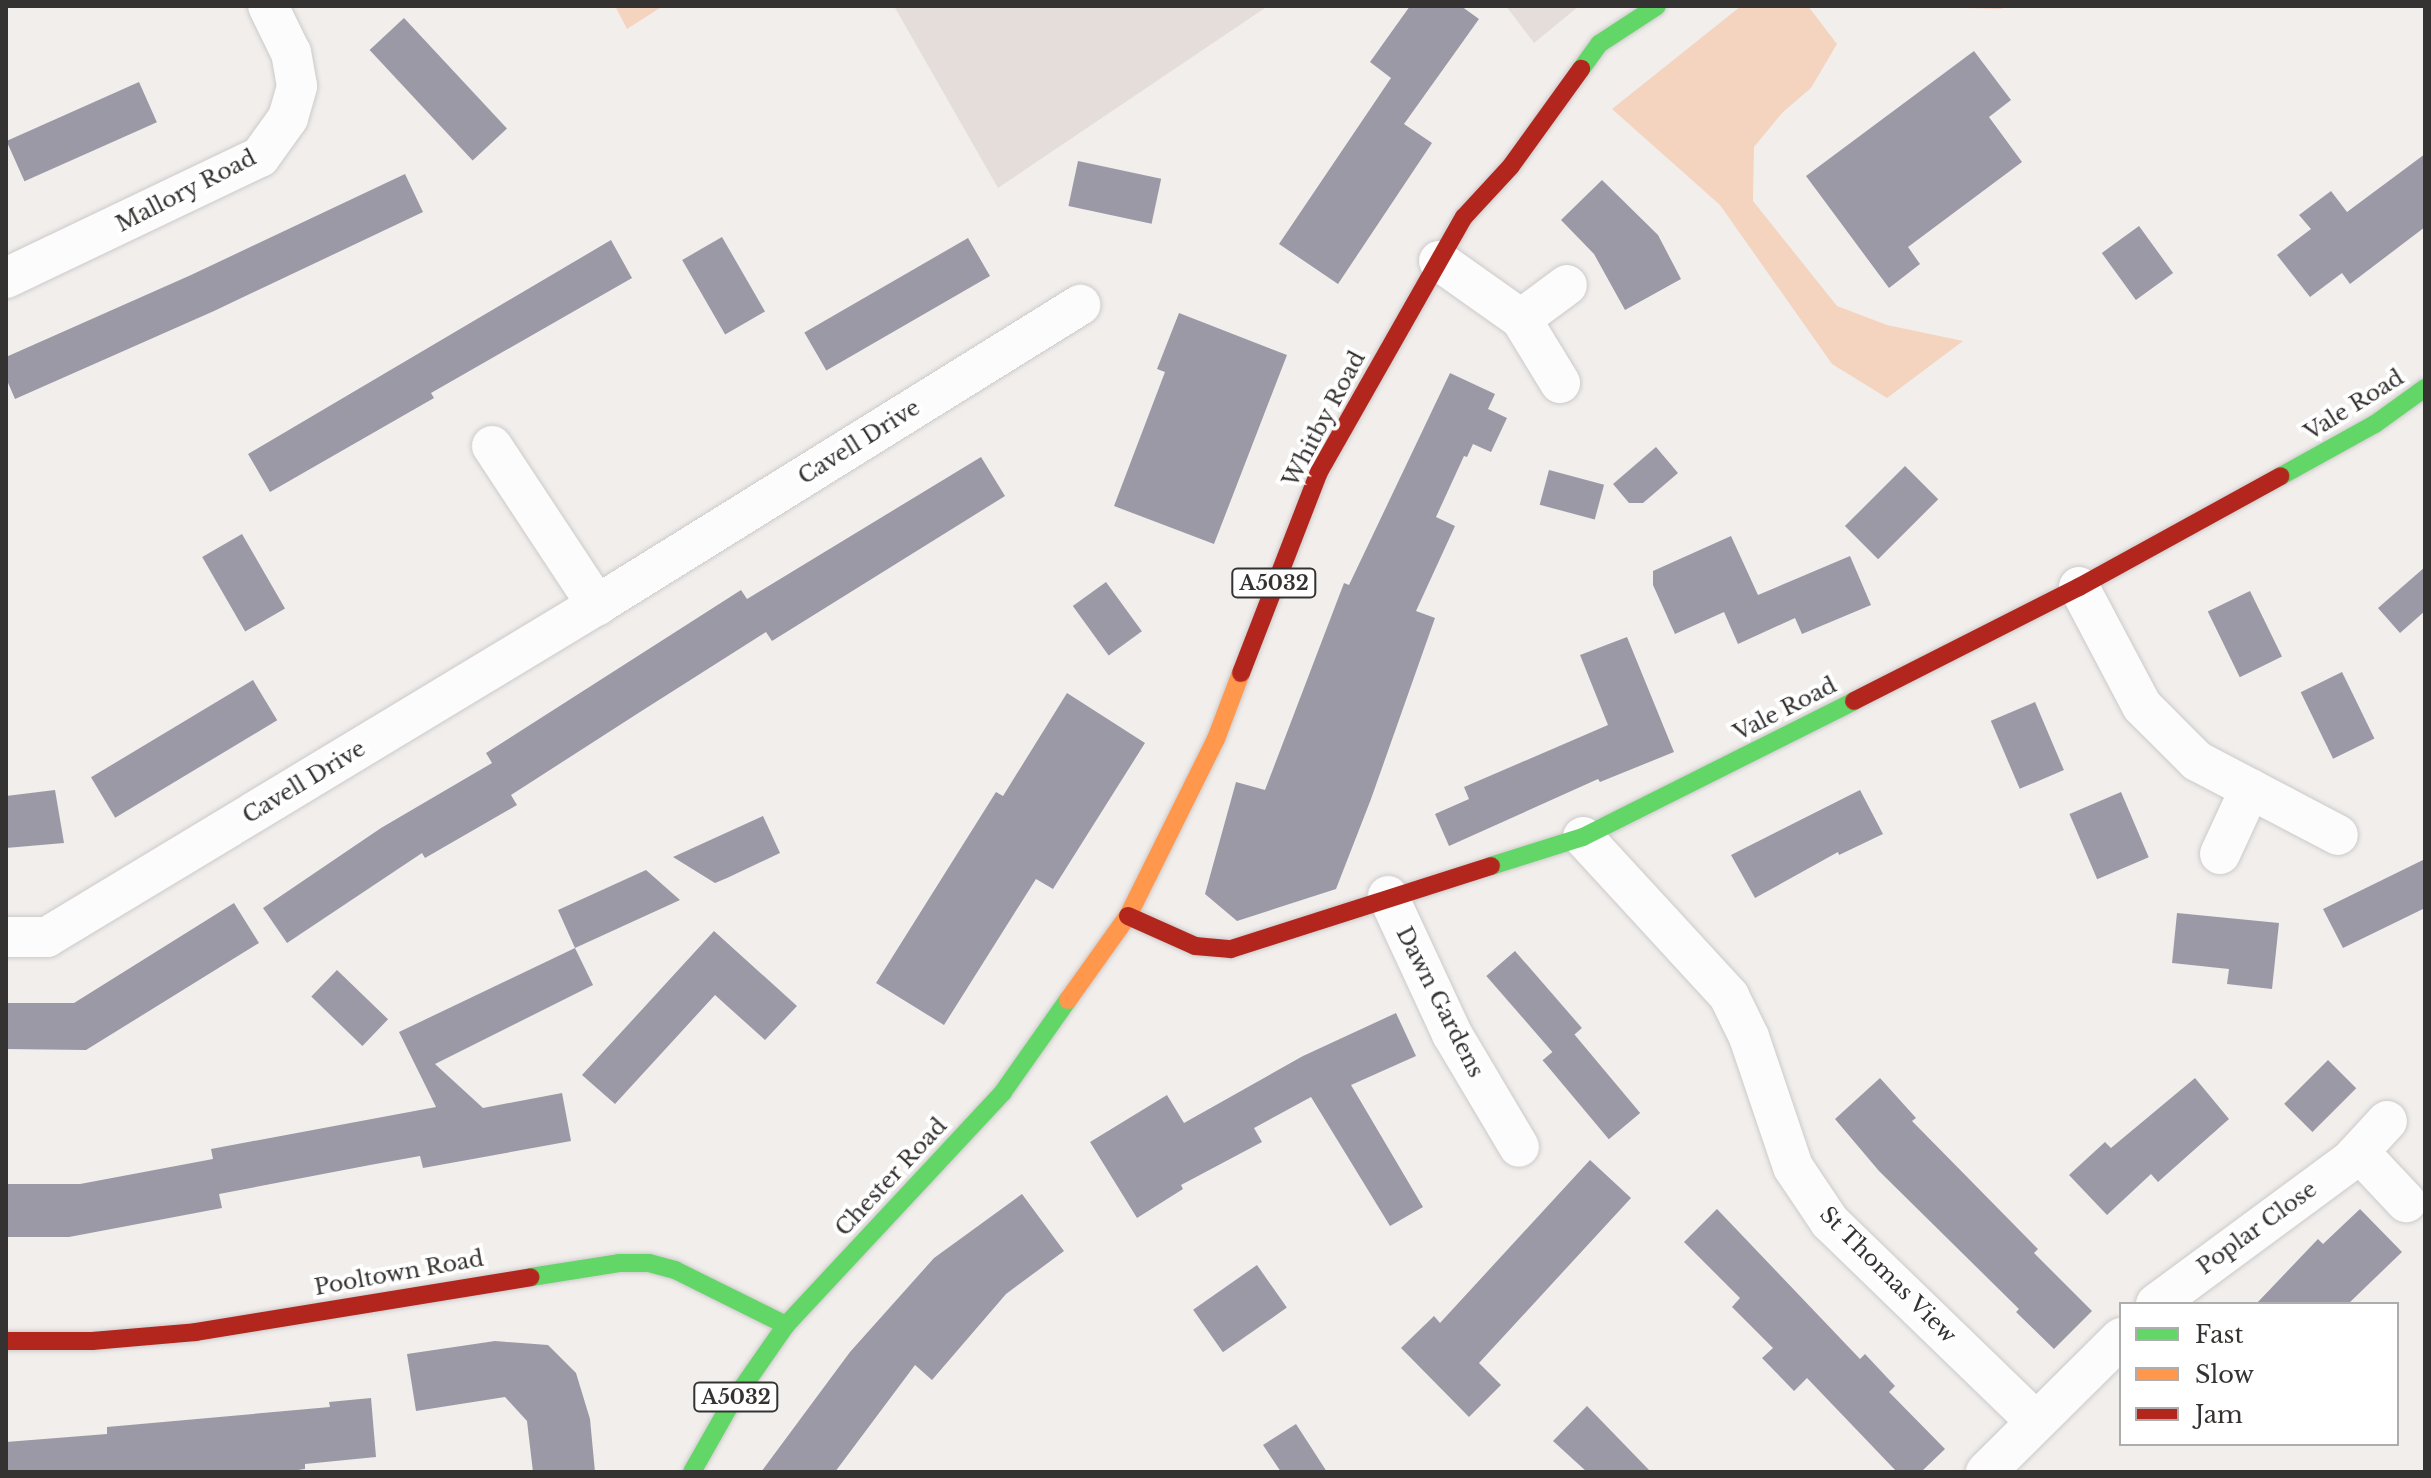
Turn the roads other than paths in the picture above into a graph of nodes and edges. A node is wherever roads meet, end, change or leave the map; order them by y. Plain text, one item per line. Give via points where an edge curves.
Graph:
1 (268, 6) edge
2 (1657, 6) edge
3 (1439, 261) junction
4 (6, 278) edge
5 (1567, 285) dead end
6 (1080, 305) dead end
7 (1521, 319) junction
8 (1560, 383) dead end
9 (2425, 388) edge
10 (492, 446) dead end
11 (2079, 587) junction
12 (597, 605) junction
13 (2250, 789) junction
14 (2338, 835) dead end
15 (1583, 837) junction
16 (2220, 854) dead end
17 (1388, 896) junction
18 (1128, 916) junction
19 (6, 937) edge
20 (2387, 1121) dead end
21 (1519, 1147) dead end
22 (2359, 1152) junction
23 (2406, 1202) dead end
24 (2159, 1302) edge
25 (786, 1325) junction
26 (2119, 1340) edge
27 (6, 1341) edge
28 (2035, 1421) junction
29 (692, 1472) edge
30 (1986, 1472) edge

1 - 4 street, Mallory Road via 291,53 297,86 288,118 260,157
2 - 3 street, Whitby Road / A5032 via 1599,44 1511,166 1464,217
3 - 7 street
3 - 18 street, Whitby Road / A5032 via 1319,472 1216,739
5 - 7 street
6 - 12 street, Cavell Drive
7 - 8 street
9 - 11 street, Vale Road via 2375,424
10 - 12 street
11 - 13 street via 2142,706 2197,761
11 - 15 street, Vale Road
12 - 19 street, Cavell Drive via 47,937
13 - 14 street
13 - 16 street
15 - 17 street, Vale Road
15 - 28 street, St Thomas View via 1729,996 1749,1037 1793,1167 1830,1222
17 - 18 street, Vale Road via 1231,949 1195,946
17 - 21 street, Dawn Gardens via 1452,1034
18 - 25 street, Chester Road / A5032 via 1003,1092
20 - 22 street, Poplar Close
22 - 23 street
22 - 24 street, Poplar Close
25 - 27 street, Pooltown Road via 675,1270 619,1263 196,1332 92,1341
25 - 29 street, Chester Road / A5032
26 - 28 street
28 - 30 street

